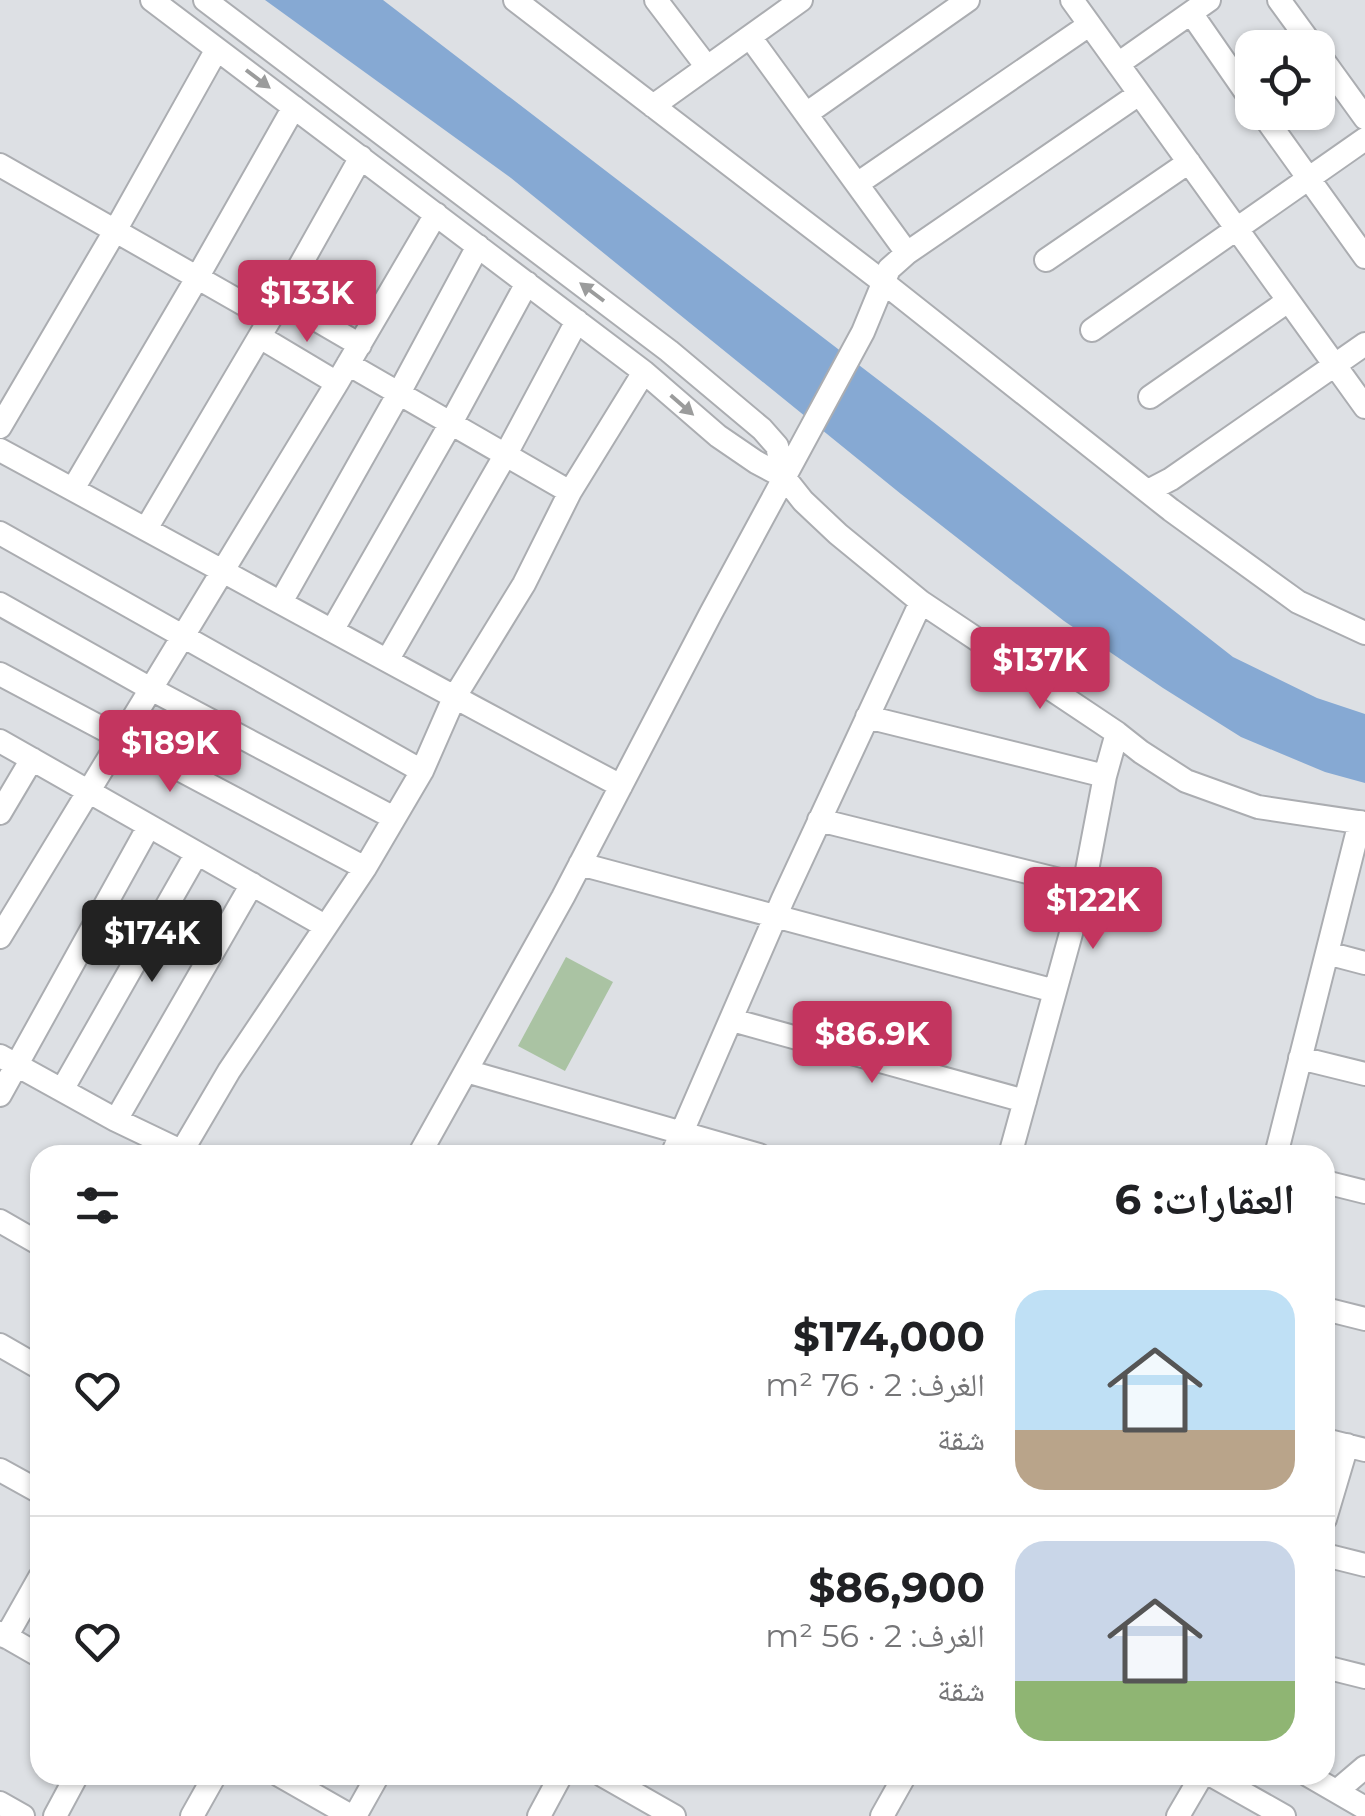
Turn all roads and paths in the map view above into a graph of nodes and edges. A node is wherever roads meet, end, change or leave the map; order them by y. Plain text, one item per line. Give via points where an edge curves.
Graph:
1 (152, 0) edge
2 (205, 0) edge
3 (515, 0) edge
4 (656, 0) edge
5 (801, 0) edge
6 (968, 0) edge
7 (1072, 0) edge
8 (1279, 0) edge
9 (1200, 6) edge
10 (1090, 25) junction
11 (1301, 30) edge
12 (750, 36) junction
13 (217, 49) junction
14 (1118, 64) junction
15 (706, 67) junction
16 (1235, 70) edge
17 (1335, 76) edge
18 (1139, 94) junction
19 (653, 106) junction
20 (294, 107) junction
21 (806, 114) junction
22 (1365, 118) edge
23 (1273, 130) edge
24 (1365, 139) edge
25 (361, 157) junction
26 (1188, 162) junction
27 (0, 165) edge
28 (1308, 180) junction
29 (857, 184) junction
30 (436, 214) junction
31 (1237, 230) junction
32 (116, 231) junction
33 (478, 246) junction
34 (906, 252) junction
35 (1365, 257) edge
36 (1046, 260) dead end
37 (198, 278) junction
38 (883, 282) junction
39 (527, 283) junction
40 (1288, 300) junction
41 (270, 318) junction
42 (577, 321) junction
43 (1092, 330) dead end
44 (1365, 344) edge
45 (348, 364) junction
46 (1334, 365) junction
47 (644, 372) junction
48 (400, 393) junction
49 (1150, 397) dead end
50 (1365, 407) edge
51 (451, 423) junction
52 (0, 427) edge
53 (0, 450) edge
54 (506, 454) junction
55 (784, 477) junction
56 (73, 489) junction
57 (1148, 491) junction
58 (570, 492) junction
59 (146, 528) junction
60 (0, 533) edge
61 (223, 570) junction
62 (281, 602) junction
63 (920, 602) junction
64 (0, 604) edge
65 (332, 629) junction
66 (1365, 634) edge
67 (182, 638) junction
68 (388, 659) junction
69 (0, 674) edge
70 (151, 689) junction
71 (454, 698) junction
72 (867, 717) junction
73 (1117, 733) junction
74 (120, 739) junction
75 (0, 741) edge
76 (32, 759) junction
77 (422, 771) junction
78 (1105, 776) junction
79 (621, 786) junction
80 (89, 791) junction
81 (0, 813) edge
82 (394, 818) junction
83 (820, 820) junction
84 (1363, 822) edge
85 (149, 826) junction
86 (1359, 850) edge
87 (197, 853) junction
88 (580, 864) junction
89 (366, 868) junction
90 (252, 884) junction
91 (1084, 886) junction
92 (775, 917) junction
93 (325, 926) junction
94 (0, 937) edge
95 (1327, 953) junction
96 (1365, 962) edge
97 (1055, 991) junction
98 (732, 1020) junction
99 (1300, 1058) junction
100 (8, 1060) edge
101 (466, 1071) junction
102 (1365, 1074) edge
103 (62, 1090) junction
104 (0, 1096) edge
105 (1025, 1101) junction
106 (116, 1120) junction
107 (682, 1133) junction
108 (169, 1145) edge
109 (190, 1145) edge
110 (425, 1145) edge
111 (677, 1145) edge
112 (724, 1145) edge
113 (1013, 1145) edge
114 (1278, 1145) edge
115 (1335, 1184) edge
116 (1365, 1192) edge
117 (0, 1220) edge
118 (30, 1238) edge
119 (1335, 1312) edge
120 (1365, 1319) edge
121 (0, 1345) edge
122 (30, 1362) edge
123 (1345, 1445) edge
124 (0, 1470) edge
125 (1335, 1482) edge
126 (30, 1486) edge
127 (1335, 1558) edge
128 (1365, 1566) edge
129 (30, 1592) edge
130 (3, 1635) edge
131 (30, 1650) edge
132 (1335, 1670) edge
133 (1365, 1677) edge
134 (1365, 1768) edge
135 (72, 1785) edge
136 (209, 1785) edge
137 (291, 1785) edge
138 (372, 1785) edge
139 (556, 1785) edge
140 (620, 1785) edge
141 (898, 1785) edge
142 (1196, 1785) edge
143 (1228, 1785) edge
144 (1328, 1785) edge
145 (1338, 1790) junction
146 (0, 1803) edge
147 (1365, 1808) edge
148 (321, 1809) edge
149 (23, 1816) edge
150 (55, 1816) edge
151 (192, 1816) edge
152 (353, 1816) edge
153 (539, 1816) edge
154 (674, 1816) edge
155 (882, 1816) edge
156 (1178, 1816) edge
157 (1284, 1816) edge

1 - 13 street
55 -> 2 street via 777,446 738,406
3 - 19 street
4 - 15 street
5 - 12 street
6 - 21 street
7 - 10 street
8 - 11 street
9 - 14 street
9 - 16 street
10 - 14 street
10 - 29 street
12 - 15 street
12 - 21 street
13 -> 20 street
13 - 32 street
14 - 18 street
15 - 19 street
17 - 22 street
18 - 26 street
18 - 34 street
19 - 38 street
20 - 25 street
20 - 37 street
21 - 29 street
23 - 28 street
24 - 28 street
25 - 30 street
25 - 41 street
26 - 31 street
26 - 36 street
27 - 32 street
28 - 31 street
28 - 35 street
29 - 34 street
30 - 33 street
30 - 45 street
31 - 40 street
31 - 43 street
32 - 37 street
32 - 52 street
33 - 39 street
33 - 48 street
34 - 38 street
37 - 41 street
37 - 56 street
38 - 55 street
38 - 57 street
39 - 42 street
39 - 51 street
40 - 46 street
40 - 49 street
41 - 45 street
41 - 45 street
41 - 59 street
42 - 47 street
42 - 54 street
44 - 46 street
45 - 48 street
45 - 61 street
46 - 50 street
46 - 57 street
47 -> 55 street via 718,436
47 - 58 street
48 - 51 street
48 - 62 street
51 - 54 street
51 - 65 street
53 - 56 street
54 - 58 street
54 - 68 street
55 - 63 street via 838,534
55 - 79 street
56 - 59 street
57 - 66 street via 1298,602
58 - 71 street via 524,584
59 - 61 street
60 - 67 street
61 - 62 street
61 - 67 street
62 - 65 street
63 - 72 street
63 - 73 street
64 - 70 street
65 - 68 street
67 - 70 street
67 - 77 street
68 - 71 street
69 - 74 street
70 - 74 street
70 - 82 street
71 - 77 street
71 - 79 street
72 - 78 street
72 - 83 street
73 - 78 street
73 - 84 street via 1204,788 1258,807
74 - 80 street
74 - 89 street
75 - 76 street
76 - 80 street
76 - 81 street
77 - 82 street
78 - 91 street
79 - 88 street
80 - 85 street
80 - 94 street
82 - 89 street
83 - 91 street
83 - 92 street
84 - 86 street
85 - 87 street
85 - 100 street
86 - 95 street
87 - 90 street
87 - 103 street
88 - 92 street
88 - 101 street
89 - 93 street
90 - 93 street
90 - 106 street
91 - 97 street
92 - 97 street
92 - 98 street
93 - 109 street via 229,1070
95 - 96 street
95 - 99 street
97 - 105 street
98 - 105 street
98 - 107 street
99 - 102 street
99 - 114 street
100 - 103 street
100 - 104 street
101 - 107 street
101 - 110 street
103 - 106 street
105 - 113 street
106 - 108 street
107 - 111 street
107 - 112 street
115 - 116 street
117 - 118 street
119 - 120 street
121 - 122 street
123 - 125 street
124 - 126 street
127 - 128 street
129 - 130 street
130 - 131 street
132 - 133 street
134 - 145 street
135 - 150 street
136 - 151 street
137 - 148 street
138 - 152 street
139 - 153 street
140 - 154 street
141 - 155 street
142 - 156 street
143 - 157 street
144 - 145 street
145 - 147 street
146 - 149 street
148 - 152 street

